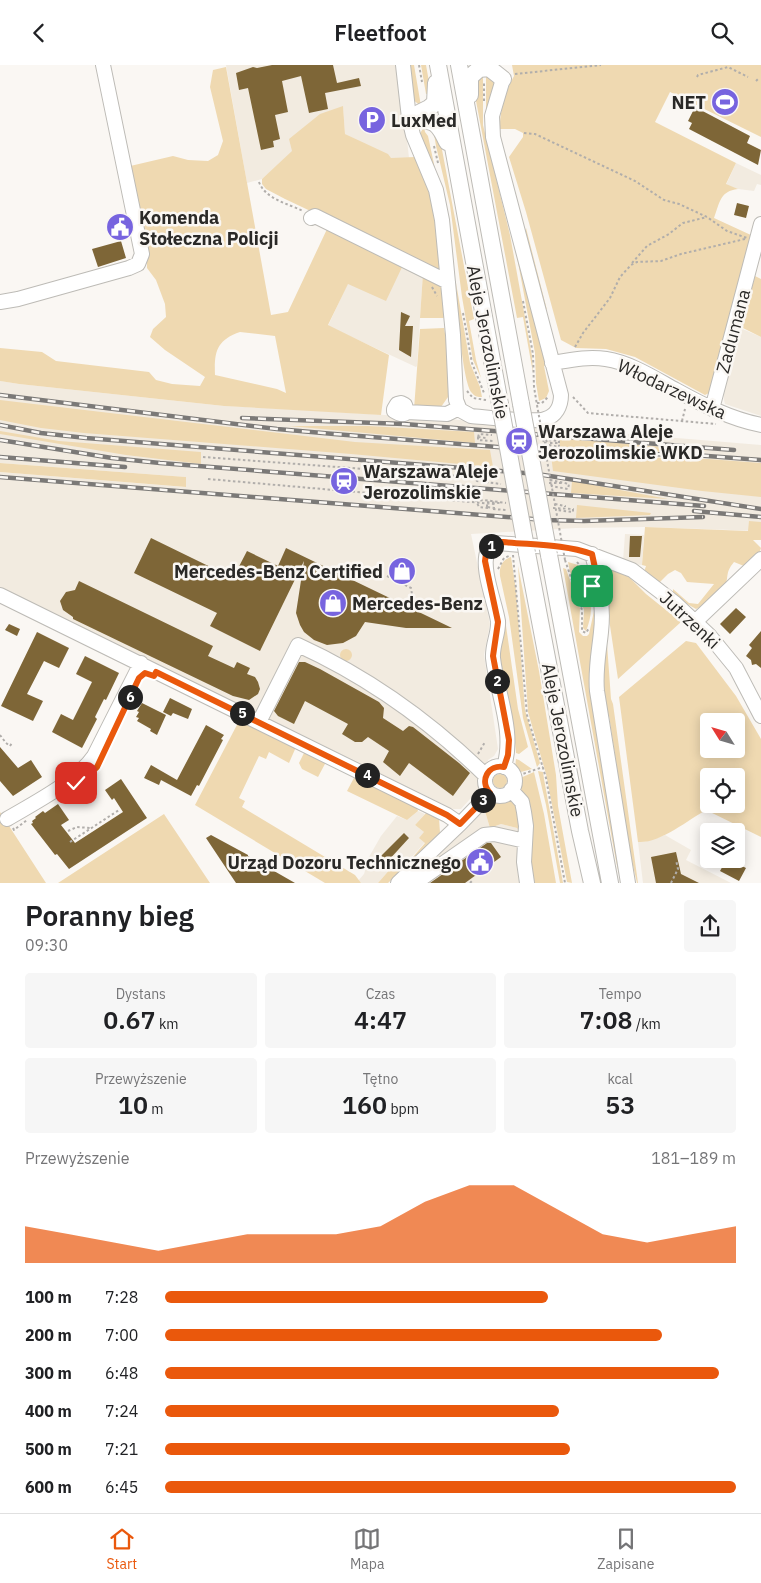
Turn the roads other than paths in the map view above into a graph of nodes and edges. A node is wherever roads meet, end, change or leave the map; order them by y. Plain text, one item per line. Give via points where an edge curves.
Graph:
1 (103, 65) edge
2 (402, 65) edge
3 (437, 65) edge
4 (459, 65) edge
5 (503, 73) edge
6 (469, 117) junction
7 (409, 118) junction
8 (455, 159) junction
9 (313, 217) road end
10 (761, 224) edge
11 (448, 282) junction
12 (0, 302) edge
13 (552, 363) junction
14 (459, 408) junction
15 (712, 409) junction
16 (408, 412) dead end
17 (761, 425) edge
18 (592, 554) junction
19 (761, 559) edge
20 (0, 595) edge
21 (696, 621) junction
22 (141, 663) junction
23 (761, 716) edge
24 (260, 722) junction
25 (486, 776) junction
26 (510, 778) junction
27 (490, 793) junction
28 (8, 819) road end
29 (460, 824) junction
30 (580, 831) junction
31 (525, 841) junction
32 (610, 879) edge
33 (398, 883) edge
34 (415, 883) edge
35 (526, 883) edge
36 (581, 883) edge
37 (592, 883) edge
38 (628, 883) edge

1 - 12 street via 142,254 138,264
2 - 7 street
3 - 7 main road via 435,103
3 - 8 main road, Aleje Jerozolimskie
4 - 6 main road, Aleje Jerozolimskie
5 - 6 main road via 484,67 470,77
5 - 13 street via 492,116 493,137
6 - 32 main road, Aleje Jerozolimskie, bridge via 532,404 561,558
7 - 8 main road via 438,125
7 - 11 street via 439,203
8 - 30 main road, Aleje Jerozolimskie, bridge via 520,554
9 - 11 street
10 - 15 street, Zadumana via 752,238
11 - 14 street
13 - 14 street via 562,395 560,404 550,417 538,421 473,416
13 - 15 street, Włodarzewska via 596,358 622,363
14 - 16 street via 447,414
15 - 17 street, Włodarzewska
18 - 21 street, Jutrzenki via 632,570
18 - 26 street, Jutrzenki via 571,548 503,542 491,546 486,554 498,622 493,656 509,740
18 - 38 street via 602,615 596,668 598,691
19 - 21 street
20 - 22 street
21 - 23 street, Jutrzenki via 736,668
22 - 24 street
22 - 28 street via 89,763 65,783
24 - 25 street via 298,645 352,672 386,695 440,734
24 - 29 street
25 - 26 street via 500,766
25 - 27 street via 485,785
26 - 27 street via 504,796
26 - 31 street via 522,802
27 - 29 street
29 - 33 street
30 - 36 main road
30 - 37 main road, Aleje Jerozolimskie
31 - 34 street via 484,835
31 - 35 street

